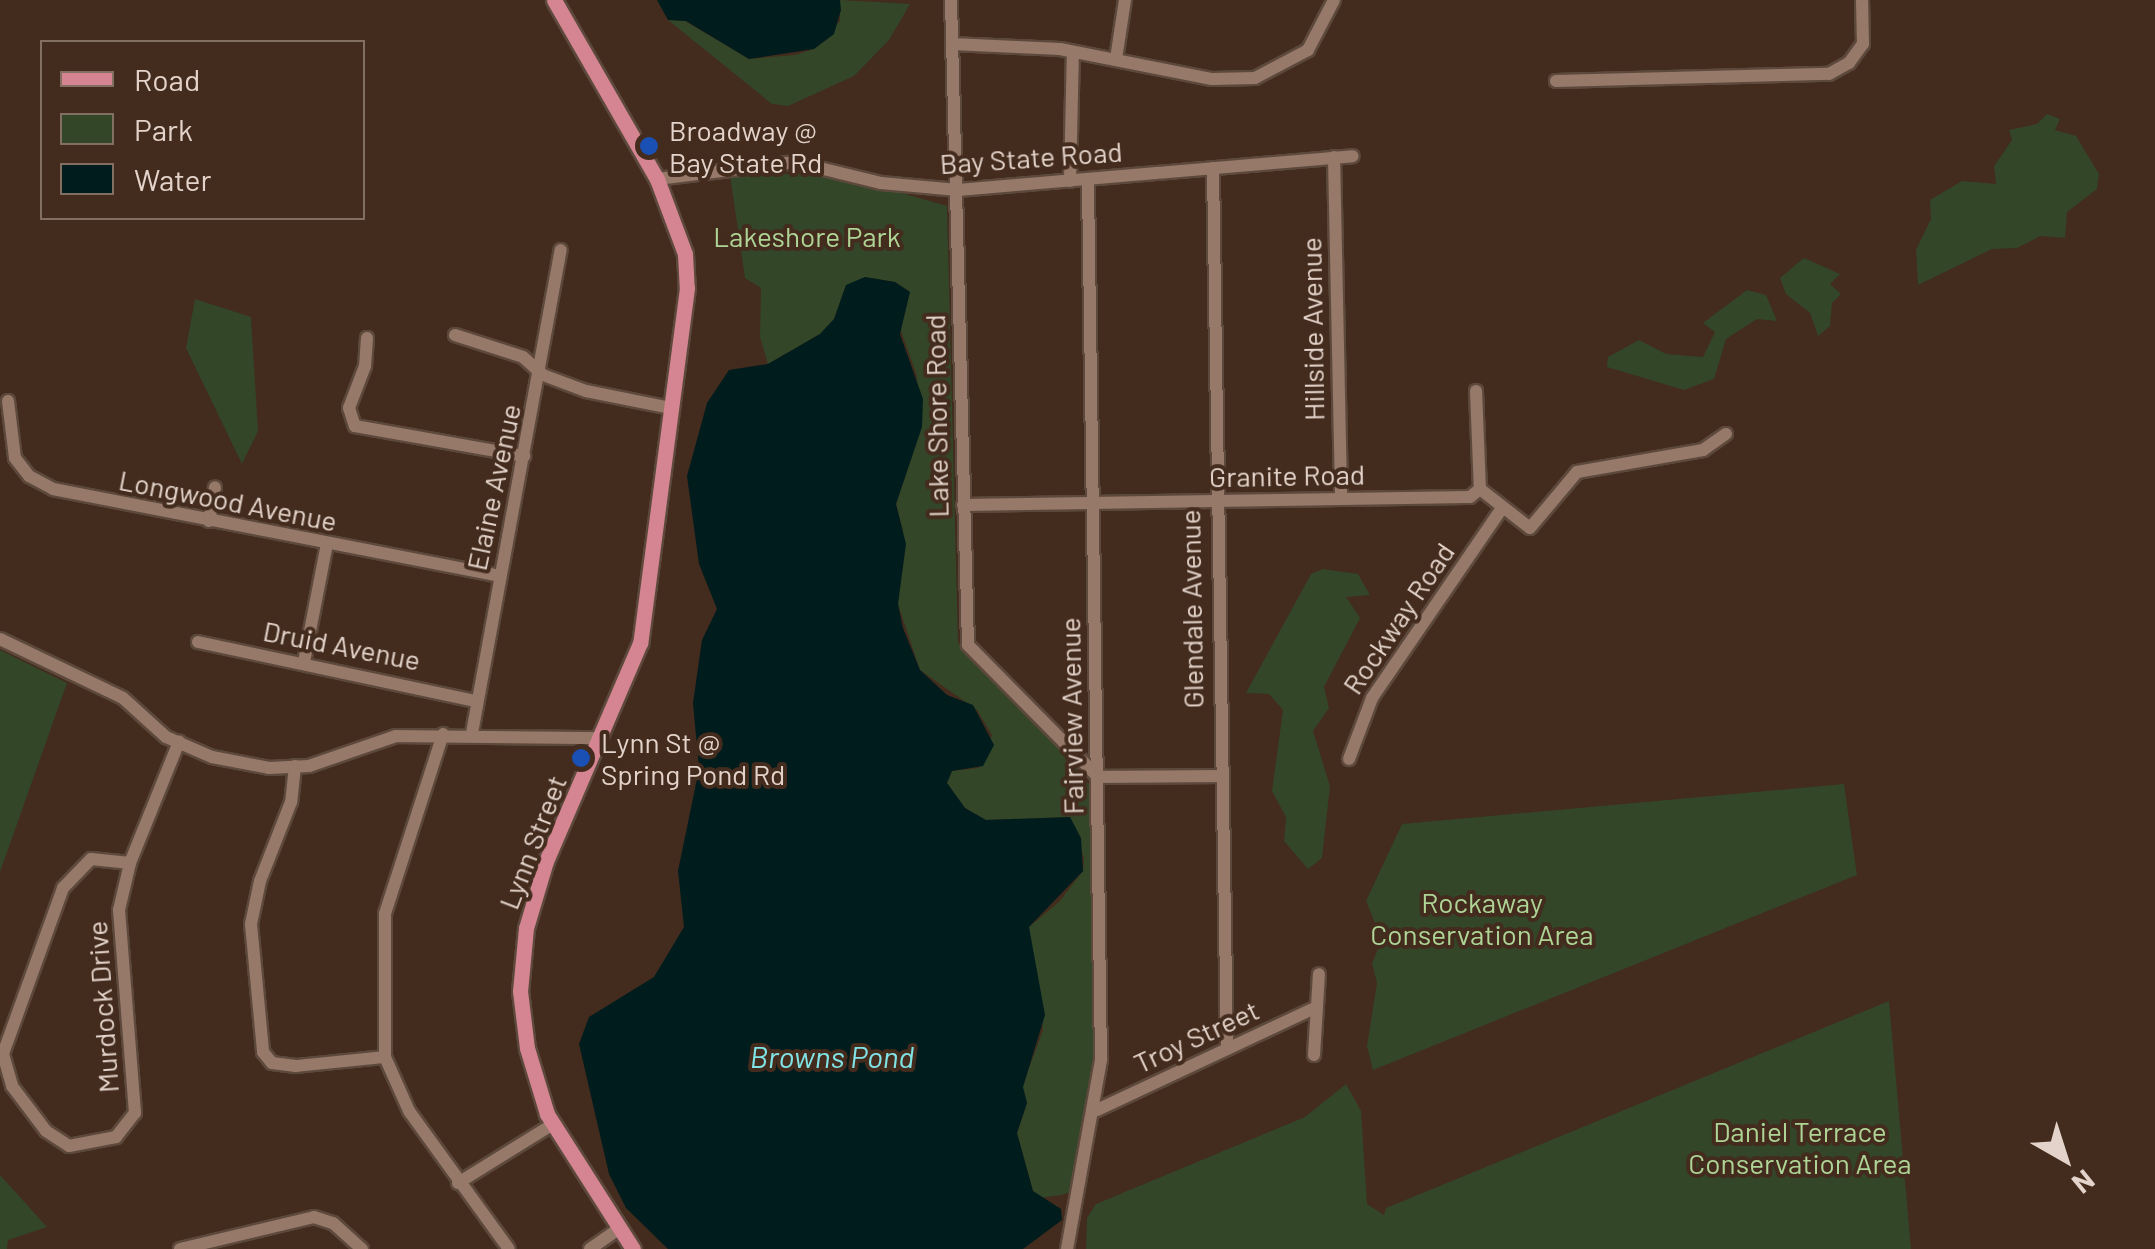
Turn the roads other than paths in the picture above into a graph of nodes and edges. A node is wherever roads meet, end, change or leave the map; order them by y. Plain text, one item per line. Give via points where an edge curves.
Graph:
1 (554, 0) edge
2 (952, 0) edge
3 (1125, 0) edge
4 (1334, 0) edge
5 (1862, 0) edge
6 (952, 44) junction
7 (1073, 52) junction
8 (1116, 59) junction
9 (1556, 81) dead end
10 (1353, 156) dead end
11 (1334, 157) junction
12 (1212, 168) junction
13 (657, 179) junction
14 (1088, 179) junction
15 (1070, 181) junction
16 (958, 190) junction
17 (561, 250) dead end
18 (455, 335) dead end
19 (367, 338) dead end
20 (543, 376) junction
21 (1476, 391) dead end
22 (8, 401) dead end
23 (671, 408) junction
24 (1726, 434) dead end
25 (524, 456) junction
26 (215, 488) dead end
27 (1480, 489) junction
28 (1341, 499) junction
29 (1214, 501) junction
30 (1093, 503) junction
31 (963, 506) junction
32 (1500, 511) junction
33 (208, 521) junction
34 (327, 544) junction
35 (500, 576) junction
36 (0, 639) edge
37 (198, 642) dead end
38 (304, 662) junction
39 (476, 700) junction
40 (443, 734) junction
41 (472, 734) junction
42 (602, 738) junction
43 (180, 742) junction
44 (1349, 759) dead end
45 (295, 766) junction
46 (1218, 776) junction
47 (1098, 778) junction
48 (130, 863) junction
49 (1319, 974) dead end
50 (1317, 1007) junction
51 (1227, 1049) junction
52 (1314, 1055) dead end
53 (385, 1057) junction
54 (1097, 1110) junction
55 (553, 1124) junction
56 (458, 1183) junction
57 (619, 1229) junction
58 (180, 1249) edge
59 (362, 1249) edge
60 (509, 1249) edge
61 (590, 1249) edge
62 (633, 1249) edge
63 (1067, 1249) edge

1 - 13 main road, Lynn Street
2 - 6 street, Lake Shore Road
3 - 8 street
4 - 8 street via 1308,50 1255,78 1212,78
5 - 9 street via 1863,44 1849,63 1828,74
6 - 7 street
6 - 16 street, Lake Shore Road
7 - 8 street
7 - 15 street
10 - 11 street, Bay State Road
11 - 12 street, Bay State Road
11 - 28 street, Hillside Avenue
12 - 14 street, Bay State Road
12 - 29 street, Glendale Avenue
13 - 16 street, Bay State Road via 794,162 881,183
13 - 23 main road, Lynn Street via 684,254 687,288
14 - 15 street, Bay State Road
14 - 30 street, Fairview Avenue
15 - 16 street, Bay State Road
16 - 31 street, Lake Shore Road
17 - 20 street, Elaine Avenue
18 - 20 street via 523,357
19 - 25 street via 366,366 349,408 352,422
20 - 23 street
20 - 25 street, Elaine Avenue
21 - 27 street
22 - 33 street, Longwood Avenue via 15,458 39,482
23 - 42 main road, Lynn Street via 640,644
24 - 32 street via 1702,450 1586,468 1568,478 1537,525 1523,527
25 - 35 street, Elaine Avenue
26 - 33 street
27 - 28 street, Granite Road via 1470,497
27 - 32 street
28 - 29 street, Granite Road
29 - 30 street, Granite Road
29 - 46 street, Glendale Avenue
30 - 31 street, Granite Road
30 - 47 street, Fairview Avenue
31 - 47 street, Lake Shore Road via 968,645
32 - 44 street, Rockway Road via 1372,698
33 - 34 street, Longwood Avenue
34 - 35 street, Longwood Avenue
34 - 38 street
35 - 39 street, Elaine Avenue
36 - 43 street via 123,698
37 - 38 street, Druid Avenue
38 - 39 street, Druid Avenue
39 - 41 street, Elaine Avenue
40 - 41 street
40 - 45 street via 396,736
40 - 53 street via 385,914
41 - 42 street
42 - 55 main road, Lynn Street via 546,861 526,928 520,991 526,1048
43 - 45 street via 212,757
43 - 48 street, Murdock Drive
45 - 53 street via 291,802 251,924 263,1052 272,1063 296,1066
46 - 47 street
46 - 51 street, Glendale Avenue
47 - 54 street, Fairview Avenue
48 - 48 street, Murdock Drive via 119,910 135,1113 116,1137 69,1146 46,1130 12,1086 3,1054 63,888 91,859
49 - 50 street
50 - 51 street, Troy Street
50 - 52 street
51 - 54 street, Troy Street
53 - 56 street via 410,1111
54 - 63 street, Fairview Avenue
55 - 56 street
55 - 57 main road, Lynn Street
56 - 60 street
57 - 61 street
57 - 62 main road, Lynn Street
58 - 59 street via 314,1217 333,1223

